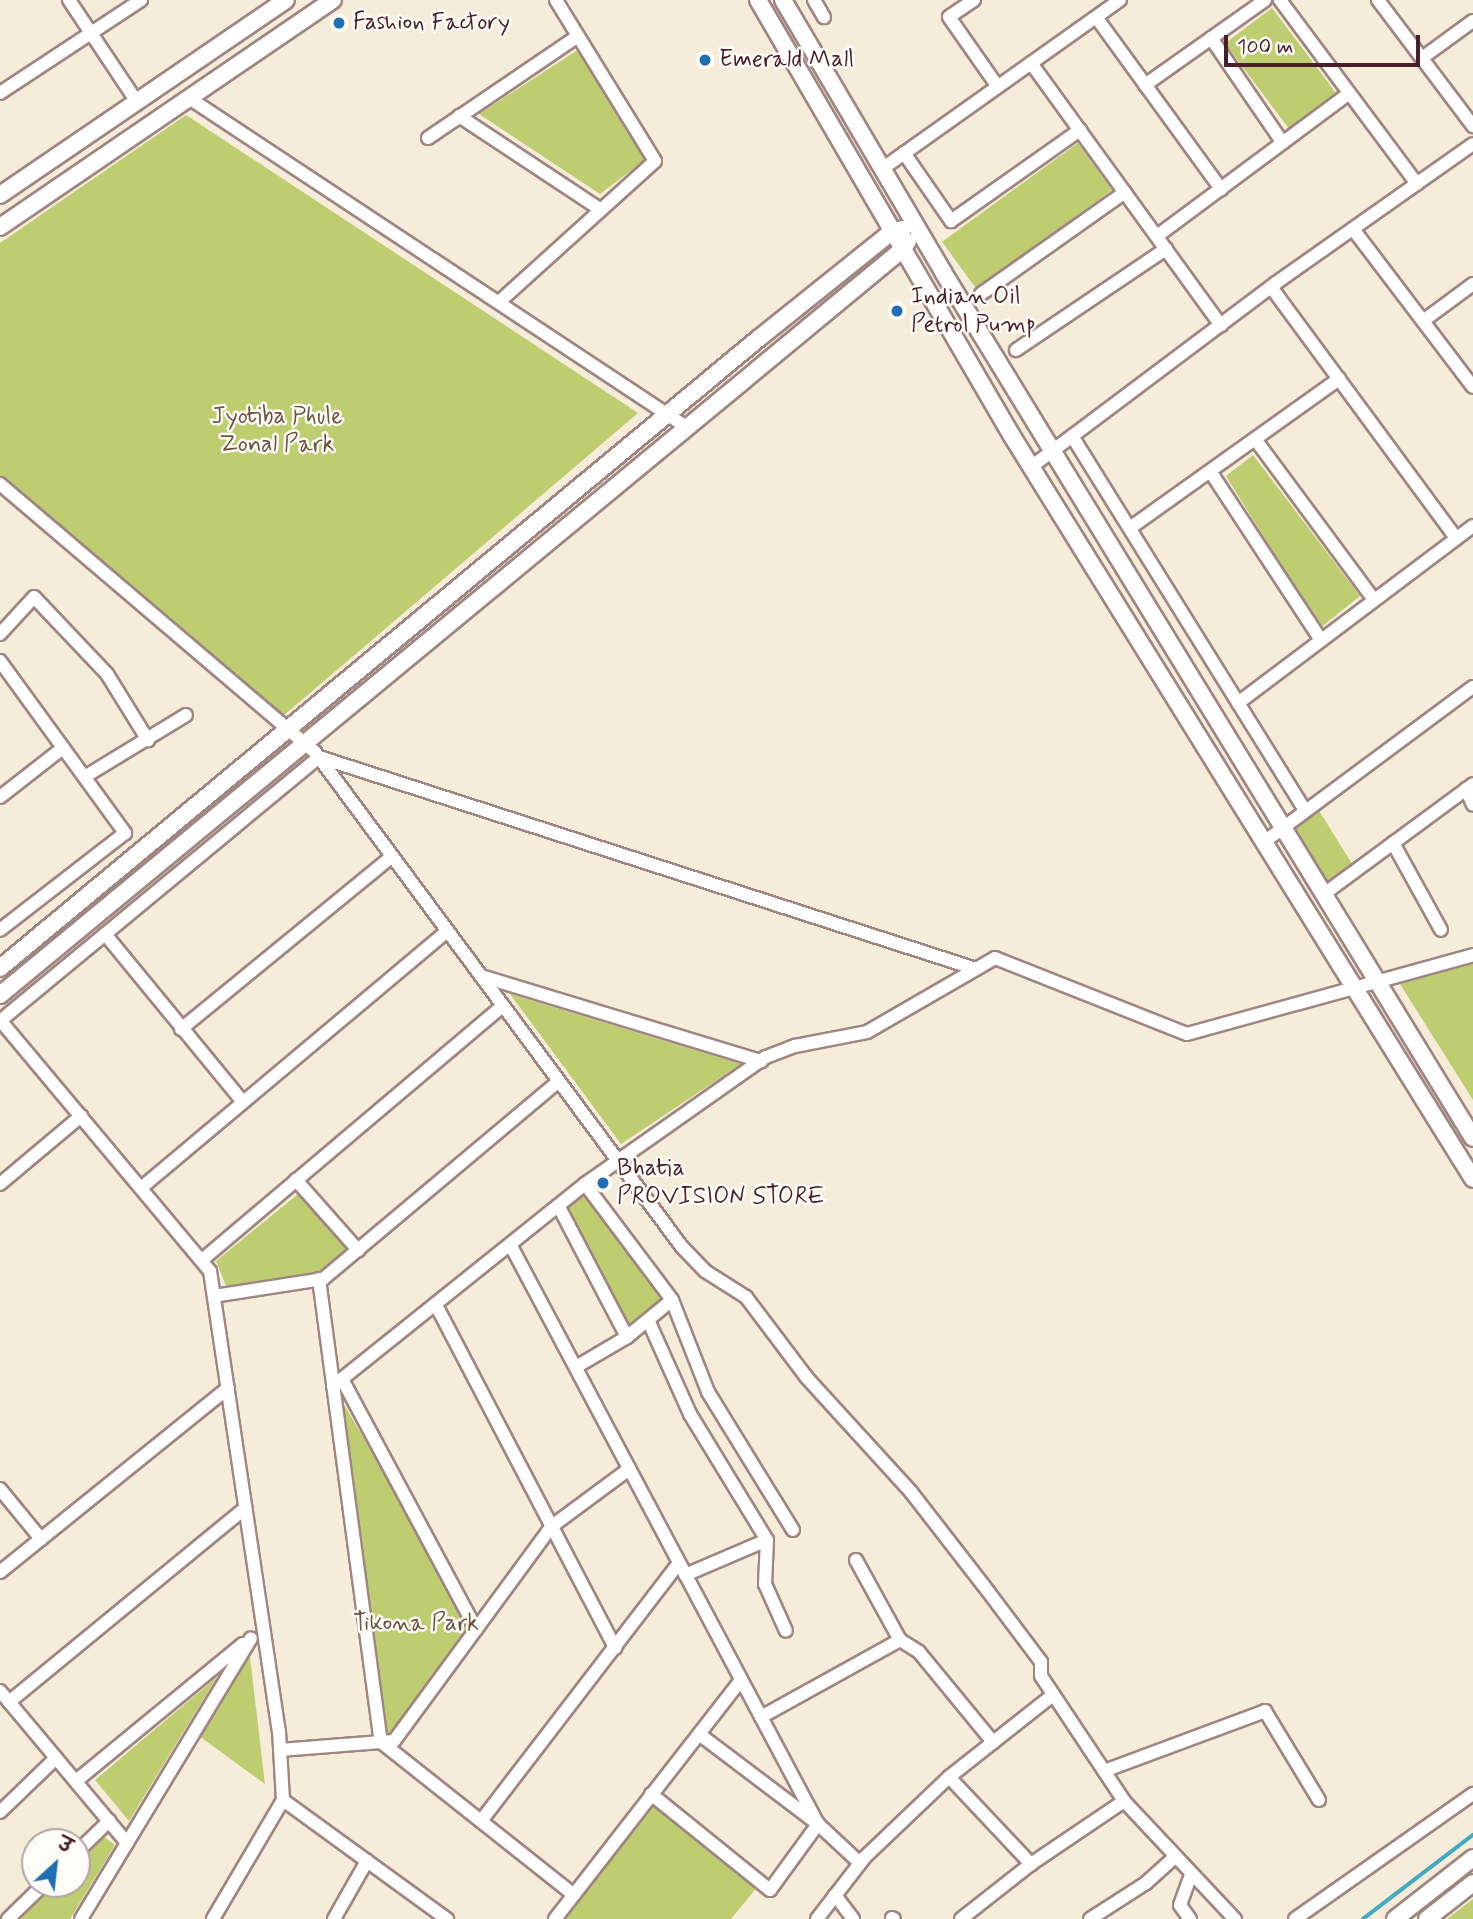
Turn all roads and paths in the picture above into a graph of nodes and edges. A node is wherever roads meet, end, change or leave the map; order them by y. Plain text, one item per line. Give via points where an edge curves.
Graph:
1 (69, 0) edge
2 (141, 0) edge
3 (285, 0) edge
4 (333, 0) edge
5 (556, 0) edge
6 (758, 0) edge
7 (782, 0) edge
8 (814, 0) edge
9 (974, 0) edge
10 (1119, 0) edge
11 (1265, 0) edge
12 (1280, 0) edge
13 (1378, 0) edge
14 (824, 17) dead end
15 (1096, 17) junction
16 (1473, 21) edge
17 (91, 33) junction
18 (578, 36) junction
19 (1211, 38) junction
20 (1422, 58) junction
21 (1031, 63) junction
22 (1145, 85) junction
23 (998, 87) junction
24 (0, 93) edge
25 (1348, 94) junction
26 (189, 98) junction
27 (137, 102) junction
28 (459, 116) junction
29 (1473, 126) edge
30 (1080, 130) junction
31 (428, 138) dead end
32 (1283, 143) junction
33 (1473, 144) edge
34 (904, 153) junction
35 (882, 169) junction
36 (1416, 184) junction
37 (1221, 189) junction
38 (1125, 192) junction
39 (0, 196) edge
40 (601, 210) junction
41 (7, 222) edge
42 (915, 226) junction
43 (1353, 229) junction
44 (893, 231) junction
45 (1157, 236) junction
46 (903, 249) junction
47 (1166, 249) junction
48 (1473, 284) edge
49 (1271, 287) junction
50 (981, 294) dead end
51 (499, 302) junction
52 (1423, 321) junction
53 (1221, 325) junction
54 (770, 330) junction
55 (782, 347) junction
56 (1017, 350) dead end
57 (1339, 379) junction
58 (1473, 387) edge
59 (669, 412) junction
60 (685, 426) junction
61 (1072, 436) junction
62 (1255, 439) junction
63 (1053, 451) junction
64 (1031, 467) junction
65 (1210, 471) junction
66 (0, 484) edge
67 (1473, 526) edge
68 (1130, 528) junction
69 (1456, 538) junction
70 (1374, 600) junction
71 (0, 634) edge
72 (1321, 640) junction
73 (0, 661) edge
74 (1473, 687) edge
75 (1238, 703) junction
76 (186, 715) dead end
77 (287, 728) junction
78 (148, 740) junction
79 (305, 743) junction
80 (63, 748) junction
81 (319, 757) junction
82 (86, 776) junction
83 (1470, 787) edge
84 (0, 797) edge
85 (1473, 805) edge
86 (1305, 811) junction
87 (1284, 827) junction
88 (1264, 842) junction
89 (1393, 843) junction
90 (392, 856) junction
91 (1324, 894) junction
92 (0, 930) edge
93 (1441, 930) dead end
94 (447, 931) junction
95 (105, 934) junction
96 (1473, 955) edge
97 (0, 968) edge
98 (976, 969) junction
99 (480, 976) junction
100 (1377, 981) junction
101 (1355, 988) junction
102 (0, 995) edge
103 (503, 1006) junction
104 (0, 1020) edge
105 (181, 1029) junction
106 (761, 1061) junction
107 (559, 1082) junction
108 (243, 1102) junction
109 (81, 1116) junction
110 (1473, 1138) edge
111 (619, 1160) junction
112 (1473, 1179) edge
113 (296, 1180) junction
114 (0, 1184) edge
115 (585, 1184) junction
116 (141, 1188) junction
117 (559, 1207) junction
118 (510, 1246) junction
119 (358, 1250) junction
120 (202, 1260) junction
121 (319, 1279) junction
122 (214, 1296) junction
123 (672, 1300) junction
124 (436, 1305) junction
125 (648, 1320) junction
126 (627, 1337) junction
127 (576, 1367) junction
128 (338, 1383) junction
129 (228, 1388) junction
130 (629, 1469) junction
131 (0, 1489) edge
132 (245, 1508) junction
133 (552, 1526) junction
134 (793, 1530) dead end
135 (41, 1539) junction
136 (766, 1540) junction
137 (856, 1560) dead end
138 (682, 1569) junction
139 (0, 1572) edge
140 (476, 1629) junction
141 (786, 1631) dead end
142 (264, 1632) junction
143 (251, 1638) junction
144 (901, 1640) junction
145 (615, 1648) junction
146 (741, 1680) junction
147 (0, 1691) edge
148 (1053, 1695) junction
149 (9, 1702) junction
150 (761, 1717) junction
151 (699, 1734) junction
152 (381, 1742) junction
153 (993, 1742) junction
154 (280, 1750) junction
155 (56, 1758) junction
156 (1104, 1772) junction
157 (949, 1777) junction
158 (76, 1782) junction
159 (651, 1794) junction
160 (1473, 1794) edge
161 (283, 1800) junction
162 (1319, 1800) dead end
163 (1124, 1801) junction
164 (0, 1812) edge
165 (109, 1821) junction
166 (481, 1821) junction
167 (818, 1824) junction
168 (91, 1838) edge
169 (127, 1843) junction
170 (1174, 1858) junction
171 (1473, 1858) edge
172 (367, 1861) junction
173 (860, 1863) junction
174 (1031, 1864) junction
175 (1191, 1874) junction
176 (1473, 1883) edge
177 (574, 1895) junction
178 (835, 1895) junction
179 (30, 1898) edge
180 (1095, 1918) edge
181 (8, 1919) edge
182 (81, 1919) edge
183 (213, 1919) edge
184 (334, 1919) edge
185 (447, 1919) edge
186 (555, 1919) edge
187 (817, 1919) edge
188 (853, 1919) edge
189 (961, 1919) edge
190 (1190, 1919) edge
191 (1235, 1919) edge
192 (1295, 1919) edge
193 (1395, 1919) edge
194 (1427, 1919) edge

1 - 17 street
2 - 17 street
3 - 27 street
4 - 26 street
5 - 18 street
6 - 44 street
7 - 35 street
8 - 14 street
9 - 23 street via 949,17
10 - 15 street
11 - 19 street
12 - 25 street
13 - 20 street
15 - 21 street
15 - 22 street
16 - 20 street
17 - 24 street
17 - 27 street
18 - 28 street
18 - 40 street via 655,161
19 - 22 street
19 - 32 street
20 - 29 street
21 - 23 street
21 - 30 street
22 - 37 street
23 - 34 street
25 - 32 street
25 - 36 street
26 - 41 street
26 - 51 street
27 - 39 street
28 - 31 street
28 - 40 street
30 - 34 street via 951,221
30 - 38 street
32 - 37 street
33 - 36 street
34 - 35 street
35 - 42 street
36 - 43 street
37 - 45 street
38 - 45 street
38 - 50 street
39 - 41 street
40 - 51 street
42 - 44 street
42 - 46 street
42 - 63 street
43 - 49 street
43 - 52 street
44 - 46 street
44 - 54 street
45 - 47 street
46 - 55 street
46 - 64 street
47 - 53 street
47 - 56 street
48 - 52 street
49 - 53 street
49 - 57 street
51 - 59 street
52 - 58 street
53 - 61 street
54 - 55 street
54 - 59 street
55 - 60 street
57 - 62 street
57 - 69 street
59 - 60 street
59 - 77 street
60 - 79 street
61 - 63 street
61 - 68 street
62 - 65 street
62 - 70 street
63 - 64 street
63 - 87 street
64 - 88 street
65 - 68 street
65 - 72 street
66 - 77 street
67 - 69 street
68 - 75 street
69 - 70 street
70 - 72 street
71 - 78 street via 34,597 107,674
72 - 75 street
73 - 80 street
74 - 86 street
75 - 86 street
76 - 78 street
77 - 79 street
77 - 97 street
78 - 82 street
79 - 81 street
79 - 102 street
80 - 82 street
80 - 84 street
81 - 90 street
81 - 95 street
81 - 98 street
82 - 92 street via 125,833
83 - 85 street
83 - 89 street
86 - 87 street
87 - 88 street
87 - 91 street
88 - 101 street
89 - 91 street
89 - 93 street
90 - 94 street
90 - 105 street
91 - 100 street
94 - 99 street
94 - 108 street
95 - 104 street
95 - 105 street
96 - 100 street
98 - 101 street via 995,958 1187,1034
98 - 106 street via 867,1032 795,1046
99 - 103 street
99 - 106 street
100 - 101 street
100 - 110 street
101 - 112 street
103 - 107 street
103 - 113 street
104 - 109 street
105 - 108 street
106 - 111 street
107 - 111 street
107 - 119 street
108 - 116 street
109 - 114 street
109 - 116 street
111 - 115 street
111 - 148 street via 682,1247 705,1271 746,1297 807,1377 911,1492 1041,1662 1041,1676
113 - 119 street
113 - 120 street
115 - 117 street
115 - 123 street
116 - 120 street
117 - 118 street
117 - 126 street
118 - 124 street
118 - 127 street
119 - 121 street
120 - 122 street via 210,1271
121 - 122 street
121 - 128 street
122 - 129 street
123 - 125 street
123 - 134 street via 708,1392
124 - 128 street
124 - 133 street
125 - 126 street
125 - 136 street via 690,1414
126 - 127 street
127 - 130 street
128 - 140 street
128 - 152 street
129 - 132 street
129 - 135 street
130 - 133 street
130 - 138 street
131 - 135 street
132 - 142 street
132 - 149 street
133 - 140 street
133 - 145 street
135 - 139 street
136 - 138 street
136 - 141 street via 765,1584
137 - 144 street
138 - 145 street
138 - 146 street
140 - 152 street via 394,1741
142 - 143 street
142 - 154 street
143 - 158 street
143 - 169 street
144 - 150 street
144 - 153 street via 919,1652
145 - 166 street
146 - 150 street
146 - 151 street
147 - 149 street
148 - 153 street
148 - 156 street
149 - 155 street
150 - 167 street
151 - 159 street
151 - 167 street
152 - 154 street
152 - 166 street
153 - 157 street
154 - 161 street
155 - 158 street
155 - 164 street
156 - 162 street via 1265,1711
156 - 163 street
157 - 173 street
157 - 174 street
158 - 165 street
159 - 167 street via 770,1890
159 - 177 street
160 - 192 street
161 - 172 street
161 - 183 street
163 - 170 street
163 - 174 street
165 - 168 street
165 - 169 street
166 - 177 street
167 - 173 street
169 - 182 street
170 - 175 street
170 - 180 street
171 - 193 street
172 - 184 street
172 - 185 street
173 - 178 street
174 - 189 street
175 - 190 street via 1180,1905
175 - 191 street
176 - 194 street
177 - 186 street
178 - 187 street
178 - 188 street
179 - 181 street

